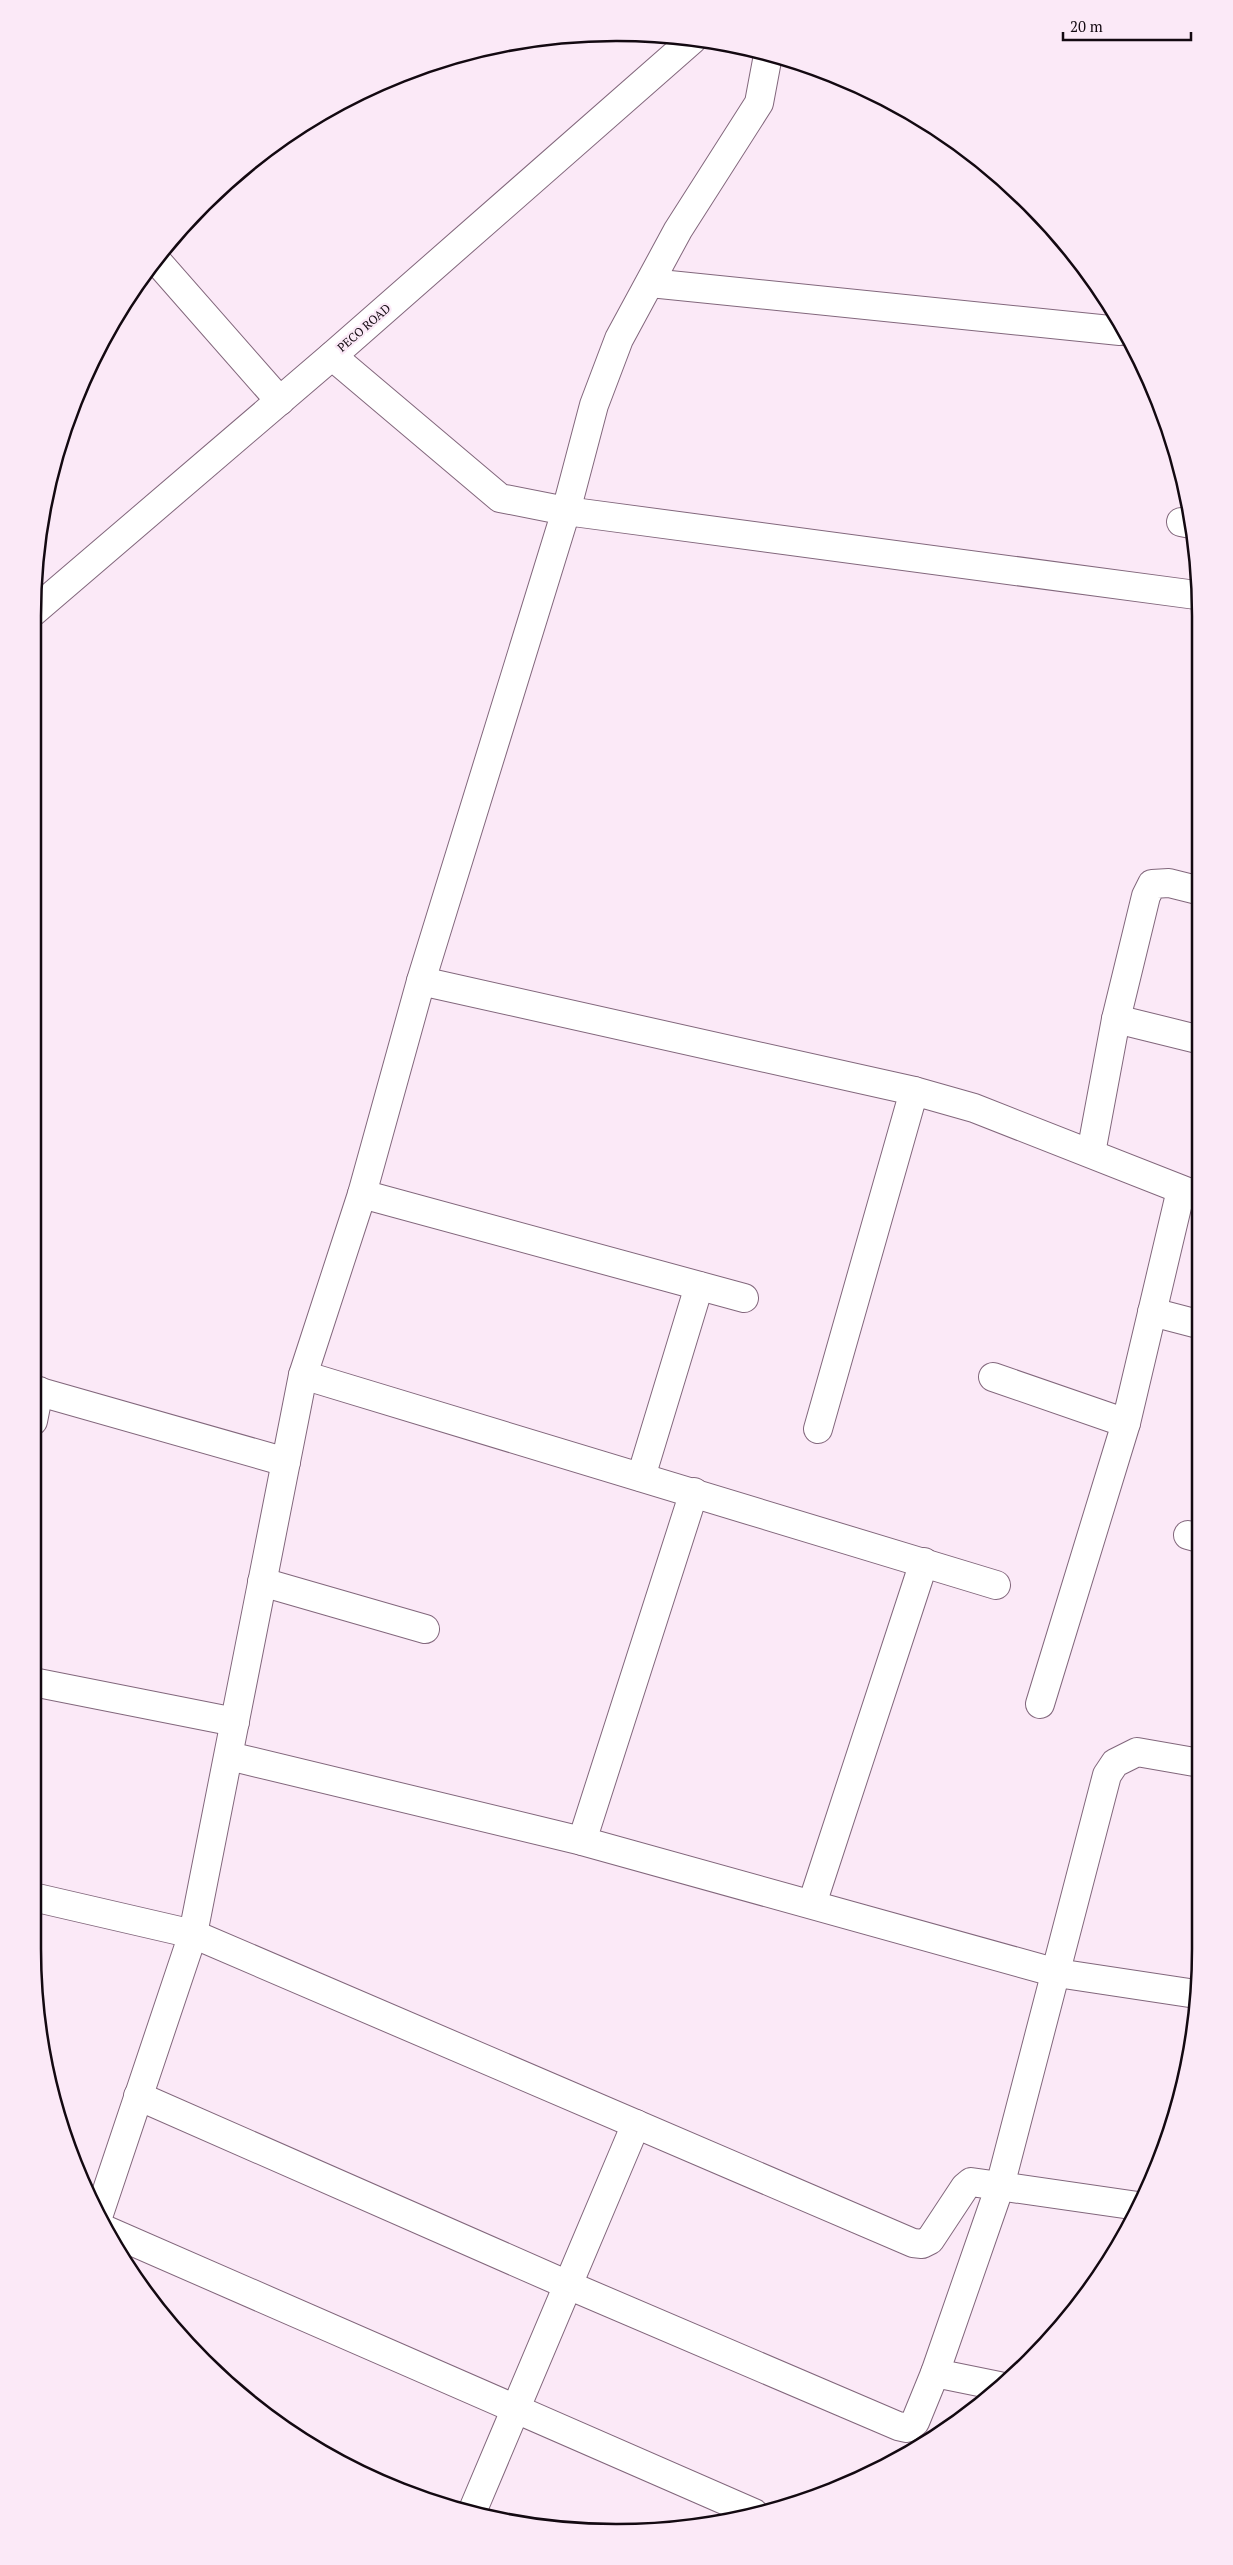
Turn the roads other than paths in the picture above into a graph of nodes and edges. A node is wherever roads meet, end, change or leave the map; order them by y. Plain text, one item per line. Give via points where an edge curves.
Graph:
1 (686, 45) edge
2 (767, 62) edge
3 (160, 266) edge
4 (650, 283) junction
5 (1116, 331) edge
6 (332, 356) junction
7 (280, 401) junction
8 (566, 511) junction
9 (1191, 594) edge
10 (41, 605) edge
11 (1192, 889) edge
12 (421, 981) junction
13 (1116, 1019) junction
14 (1192, 1038) edge
15 (914, 1091) junction
16 (1091, 1153) junction
17 (1189, 1193) edge
18 (362, 1194) junction
19 (699, 1286) junction
20 (744, 1298) dead end
21 (1152, 1312) junction
22 (1192, 1322) edge
23 (303, 1375) junction
24 (992, 1377) dead end
25 (41, 1391) edge
26 (1126, 1422) junction
27 (818, 1429) dead end
28 (286, 1462) junction
29 (641, 1477) junction
30 (694, 1492) junction
31 (924, 1562) junction
32 (262, 1582) junction
33 (996, 1585) dead end
34 (425, 1629) dead end
35 (41, 1684) edge
36 (1040, 1704) dead end
37 (235, 1722) junction
38 (229, 1756) junction
39 (1192, 1761) edge
40 (582, 1841) junction
41 (41, 1898) edge
42 (812, 1904) junction
43 (193, 1934) junction
44 (1057, 1973) junction
45 (1190, 1993) edge
46 (138, 2096) junction
47 (636, 2124) junction
48 (1000, 2186) junction
49 (102, 2205) edge
50 (1131, 2205) edge
51 (117, 2235) edge
52 (568, 2285) junction
53 (935, 2373) junction
54 (992, 2384) edge
55 (516, 2409) junction
56 (475, 2506) edge
57 (745, 2509) edge

1 - 6 street, PECO ROAD
2 - 4 street via 759,103 678,230
3 - 7 street
4 - 5 street
4 - 8 street via 619,339 594,405
6 - 7 street, PECO ROAD
6 - 8 street via 500,498
7 - 10 street, PECO ROAD
8 - 9 street
8 - 12 street
11 - 13 street via 1169,883 1152,884 1146,896
12 - 15 street
12 - 18 street
13 - 14 street
13 - 16 street
15 - 16 street via 974,1108
15 - 27 street
16 - 17 street
17 - 21 street
18 - 19 street
18 - 23 street
19 - 20 street
19 - 29 street
21 - 22 street
21 - 26 street
23 - 28 street
23 - 29 street
24 - 26 street
25 - 28 street
26 - 36 street
28 - 32 street
29 - 30 street
30 - 31 street
30 - 40 street
31 - 33 street
31 - 42 street
32 - 34 street
32 - 37 street
35 - 37 street
37 - 38 street
38 - 40 street
38 - 43 street
39 - 44 street via 1137,1752 1115,1763 1107,1775
40 - 42 street
41 - 43 street
42 - 44 street
43 - 46 street
43 - 47 street
44 - 45 street
44 - 48 street
46 - 49 street
46 - 52 street
47 - 48 street via 922,2244 930,2240 971,2182
47 - 52 street
48 - 50 street
48 - 53 street
51 - 55 street
52 - 53 street via 898,2426 907,2428 915,2422
52 - 55 street
53 - 54 street
55 - 56 street
55 - 57 street

